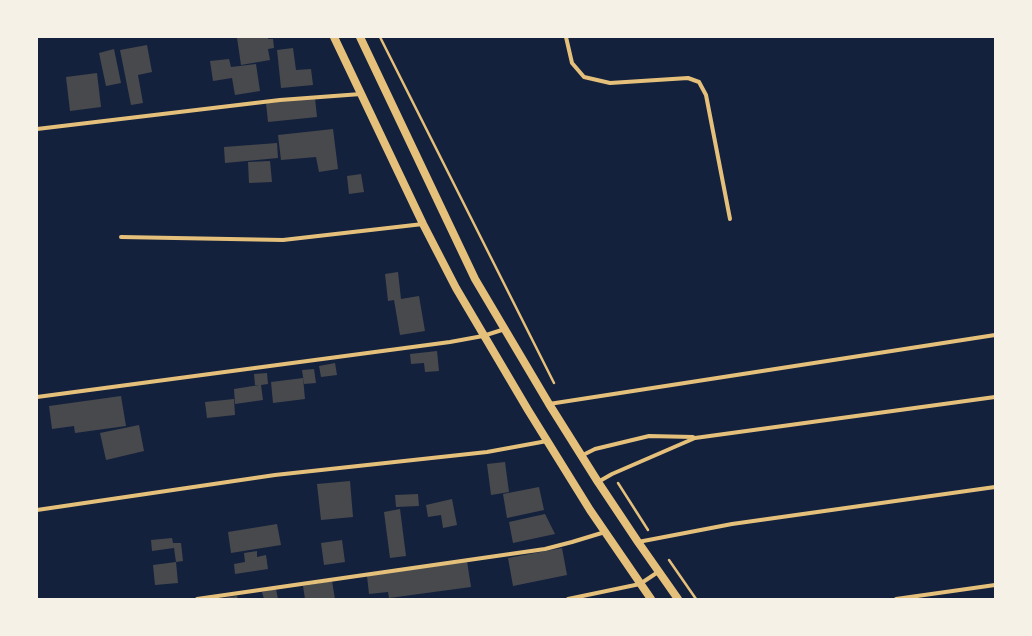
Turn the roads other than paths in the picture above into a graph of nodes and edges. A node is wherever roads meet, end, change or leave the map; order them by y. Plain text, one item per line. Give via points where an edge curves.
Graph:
1 (334, 37) edge
2 (360, 37) edge
3 (566, 37) edge
4 (361, 94) junction
5 (37, 129) edge
6 (730, 219) dead end
7 (423, 224) junction
8 (121, 237) dead end
9 (505, 329) junction
10 (483, 336) junction
11 (995, 336) edge
12 (37, 397) edge
13 (995, 397) edge
14 (549, 404) junction
15 (695, 438) junction
16 (547, 441) junction
17 (581, 456) junction
18 (598, 482) junction
19 (995, 486) edge
20 (37, 510) edge
21 (605, 532) junction
22 (638, 542) junction
23 (658, 572) junction
24 (640, 584) junction
25 (995, 585) edge
26 (196, 599) edge
27 (568, 599) edge
28 (651, 599) edge
29 (678, 599) edge
30 (896, 599) edge

1 - 4 main road
2 - 9 main road via 475,279
3 - 6 street via 572,63 584,77 610,83 688,78 699,82 706,95
4 - 5 street via 280,100
4 - 7 main road
7 - 8 street via 283,240
7 - 10 main road
9 - 10 street
9 - 14 main road
10 - 12 street
10 - 16 main road
11 - 14 street
13 - 15 street
14 - 17 main road
15 - 17 street via 649,436 595,449
15 - 18 street
16 - 20 street via 487,452 275,475
16 - 21 main road
17 - 18 main road
18 - 22 main road
19 - 22 street via 740,523
21 - 24 main road
21 - 26 street via 545,549
22 - 23 main road
23 - 24 street
23 - 29 main road
24 - 27 street
24 - 28 main road
25 - 30 street

